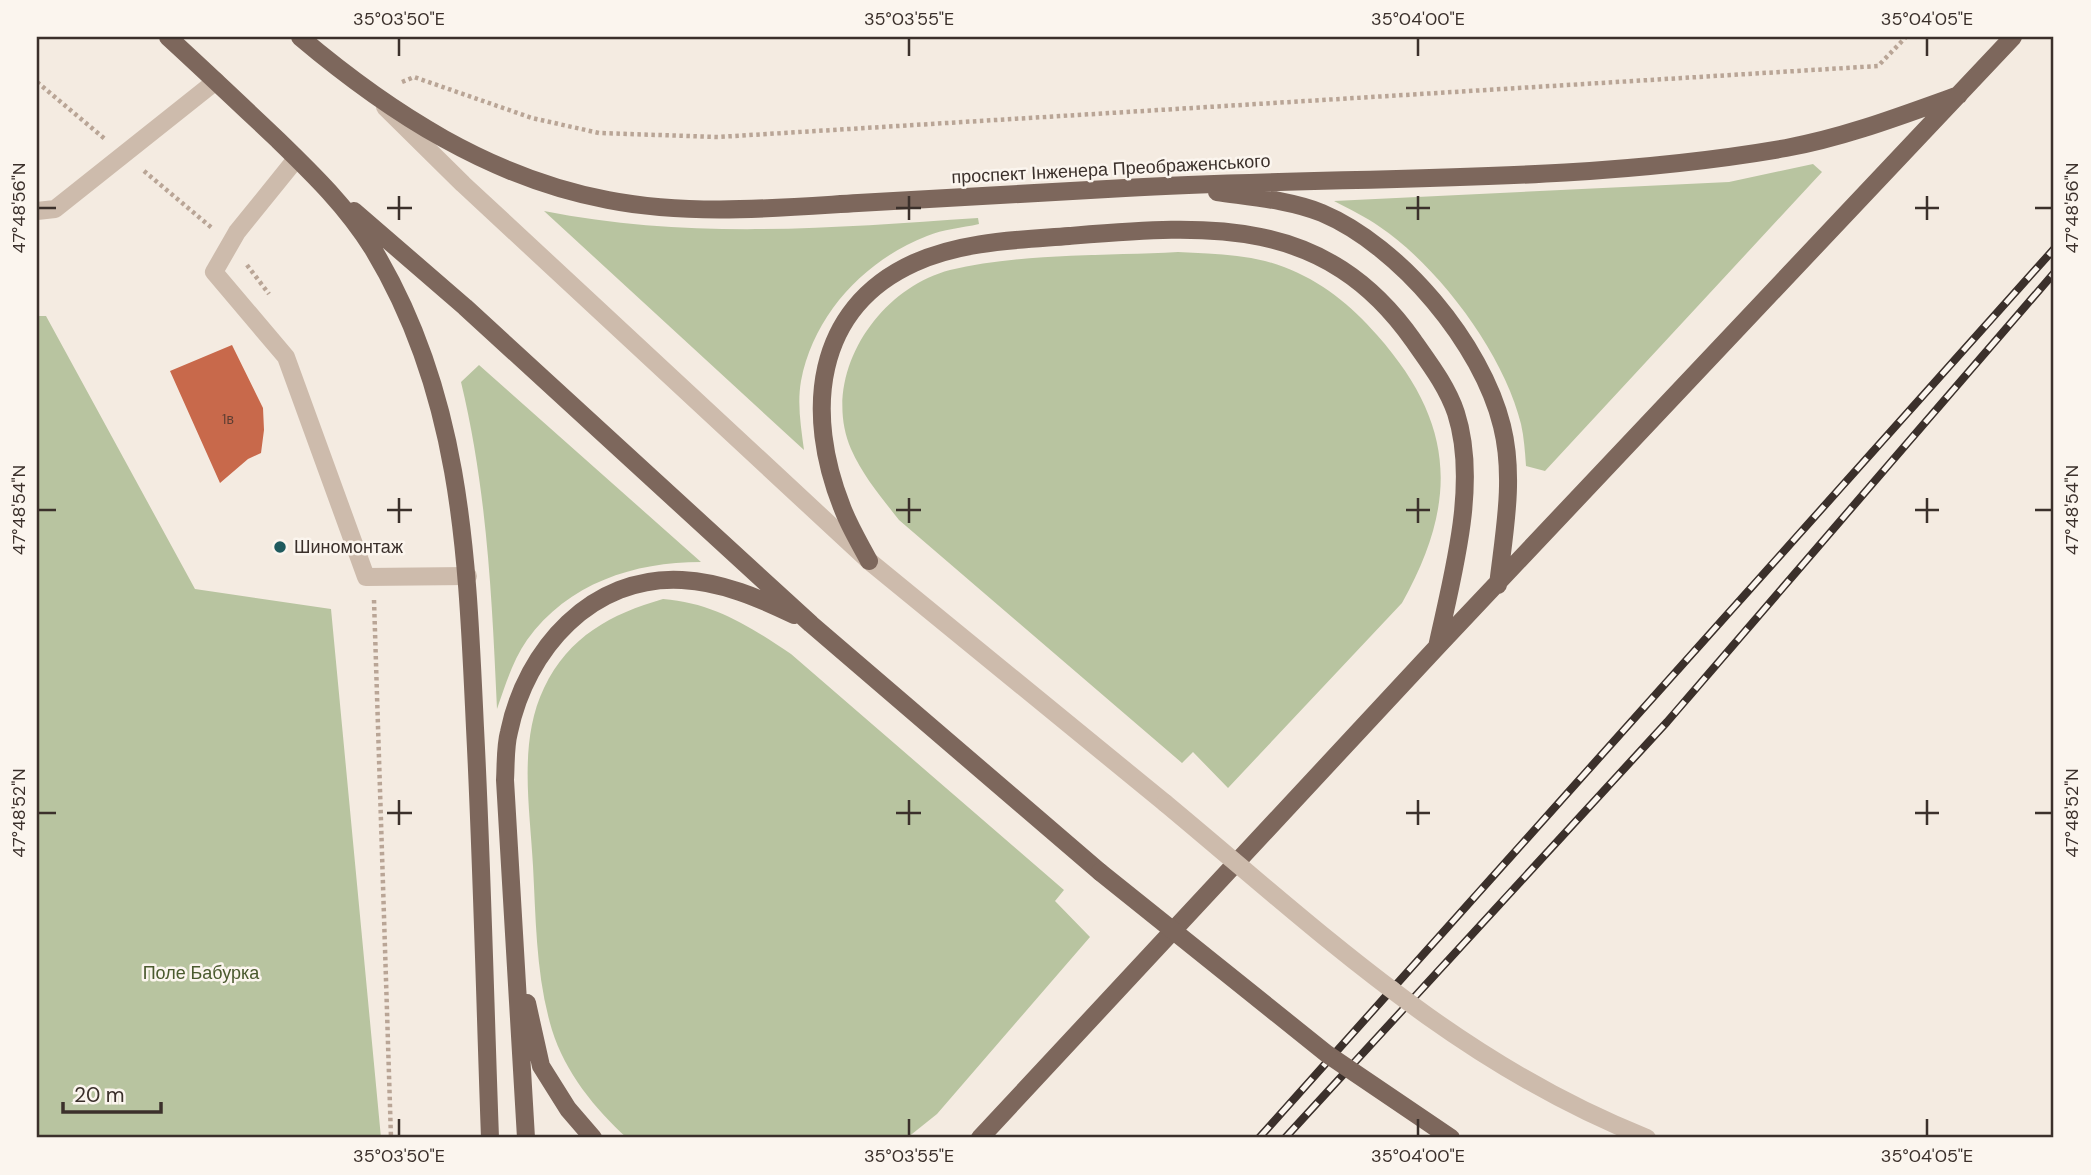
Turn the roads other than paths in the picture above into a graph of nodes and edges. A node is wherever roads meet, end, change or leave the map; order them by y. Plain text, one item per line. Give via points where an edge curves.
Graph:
1 (168, 37) edge
2 (300, 37) edge
3 (2013, 37) edge
4 (216, 81) junction
5 (372, 94) junction
6 (1959, 95) junction
7 (296, 159) junction
8 (1145, 186) junction
9 (332, 193) junction
10 (37, 211) edge
11 (869, 561) junction
12 (468, 576) junction
13 (1498, 585) junction
14 (811, 624) junction
15 (1437, 647) junction
16 (516, 953) junction
17 (491, 1138) edge
18 (526, 1138) edge
19 (593, 1138) edge
20 (981, 1138) edge
21 (1451, 1138) edge
22 (1647, 1138) edge

1 - 4 main road
2 - 5 main road, проспект Інженера Преображенського
3 - 6 main road
4 - 7 main road
4 - 10 lane via 55,209
5 - 8 main road, проспект Інженера Преображенського via 446,142 501,167 609,201 764,209
5 - 11 lane
6 - 8 main road, проспект Інженера Преображенського via 1880,124 1790,147 1687,162
6 - 13 main road
7 - 9 main road
7 - 12 lane via 229,245 214,272 286,357 366,577
8 - 13 main road via 1261,198 1321,213 1367,239 1408,273 1472,356 1502,426 1508,467
9 - 12 main road via 371,246 400,296 422,348 455,471
9 - 14 main road via 456,299
11 - 15 main road via 842,509 830,470 821,401 825,365 835,338 853,310 881,282 915,263 953,250 1003,241 1213,229 1280,240 1325,258 1360,280 1404,327 1441,380 1461,438 1463,498
11 - 22 lane, bridge via 1384,985 1456,1039 1518,1077
12 - 17 main road
13 - 15 main road
14 - 16 main road via 731,590 681,580 641,583 605,596 578,611 552,637 532,668 508,733 505,780
14 - 21 main road, bridge via 1100,872 1327,1054
15 - 20 main road
16 - 18 main road
16 - 19 main road via 541,1066

